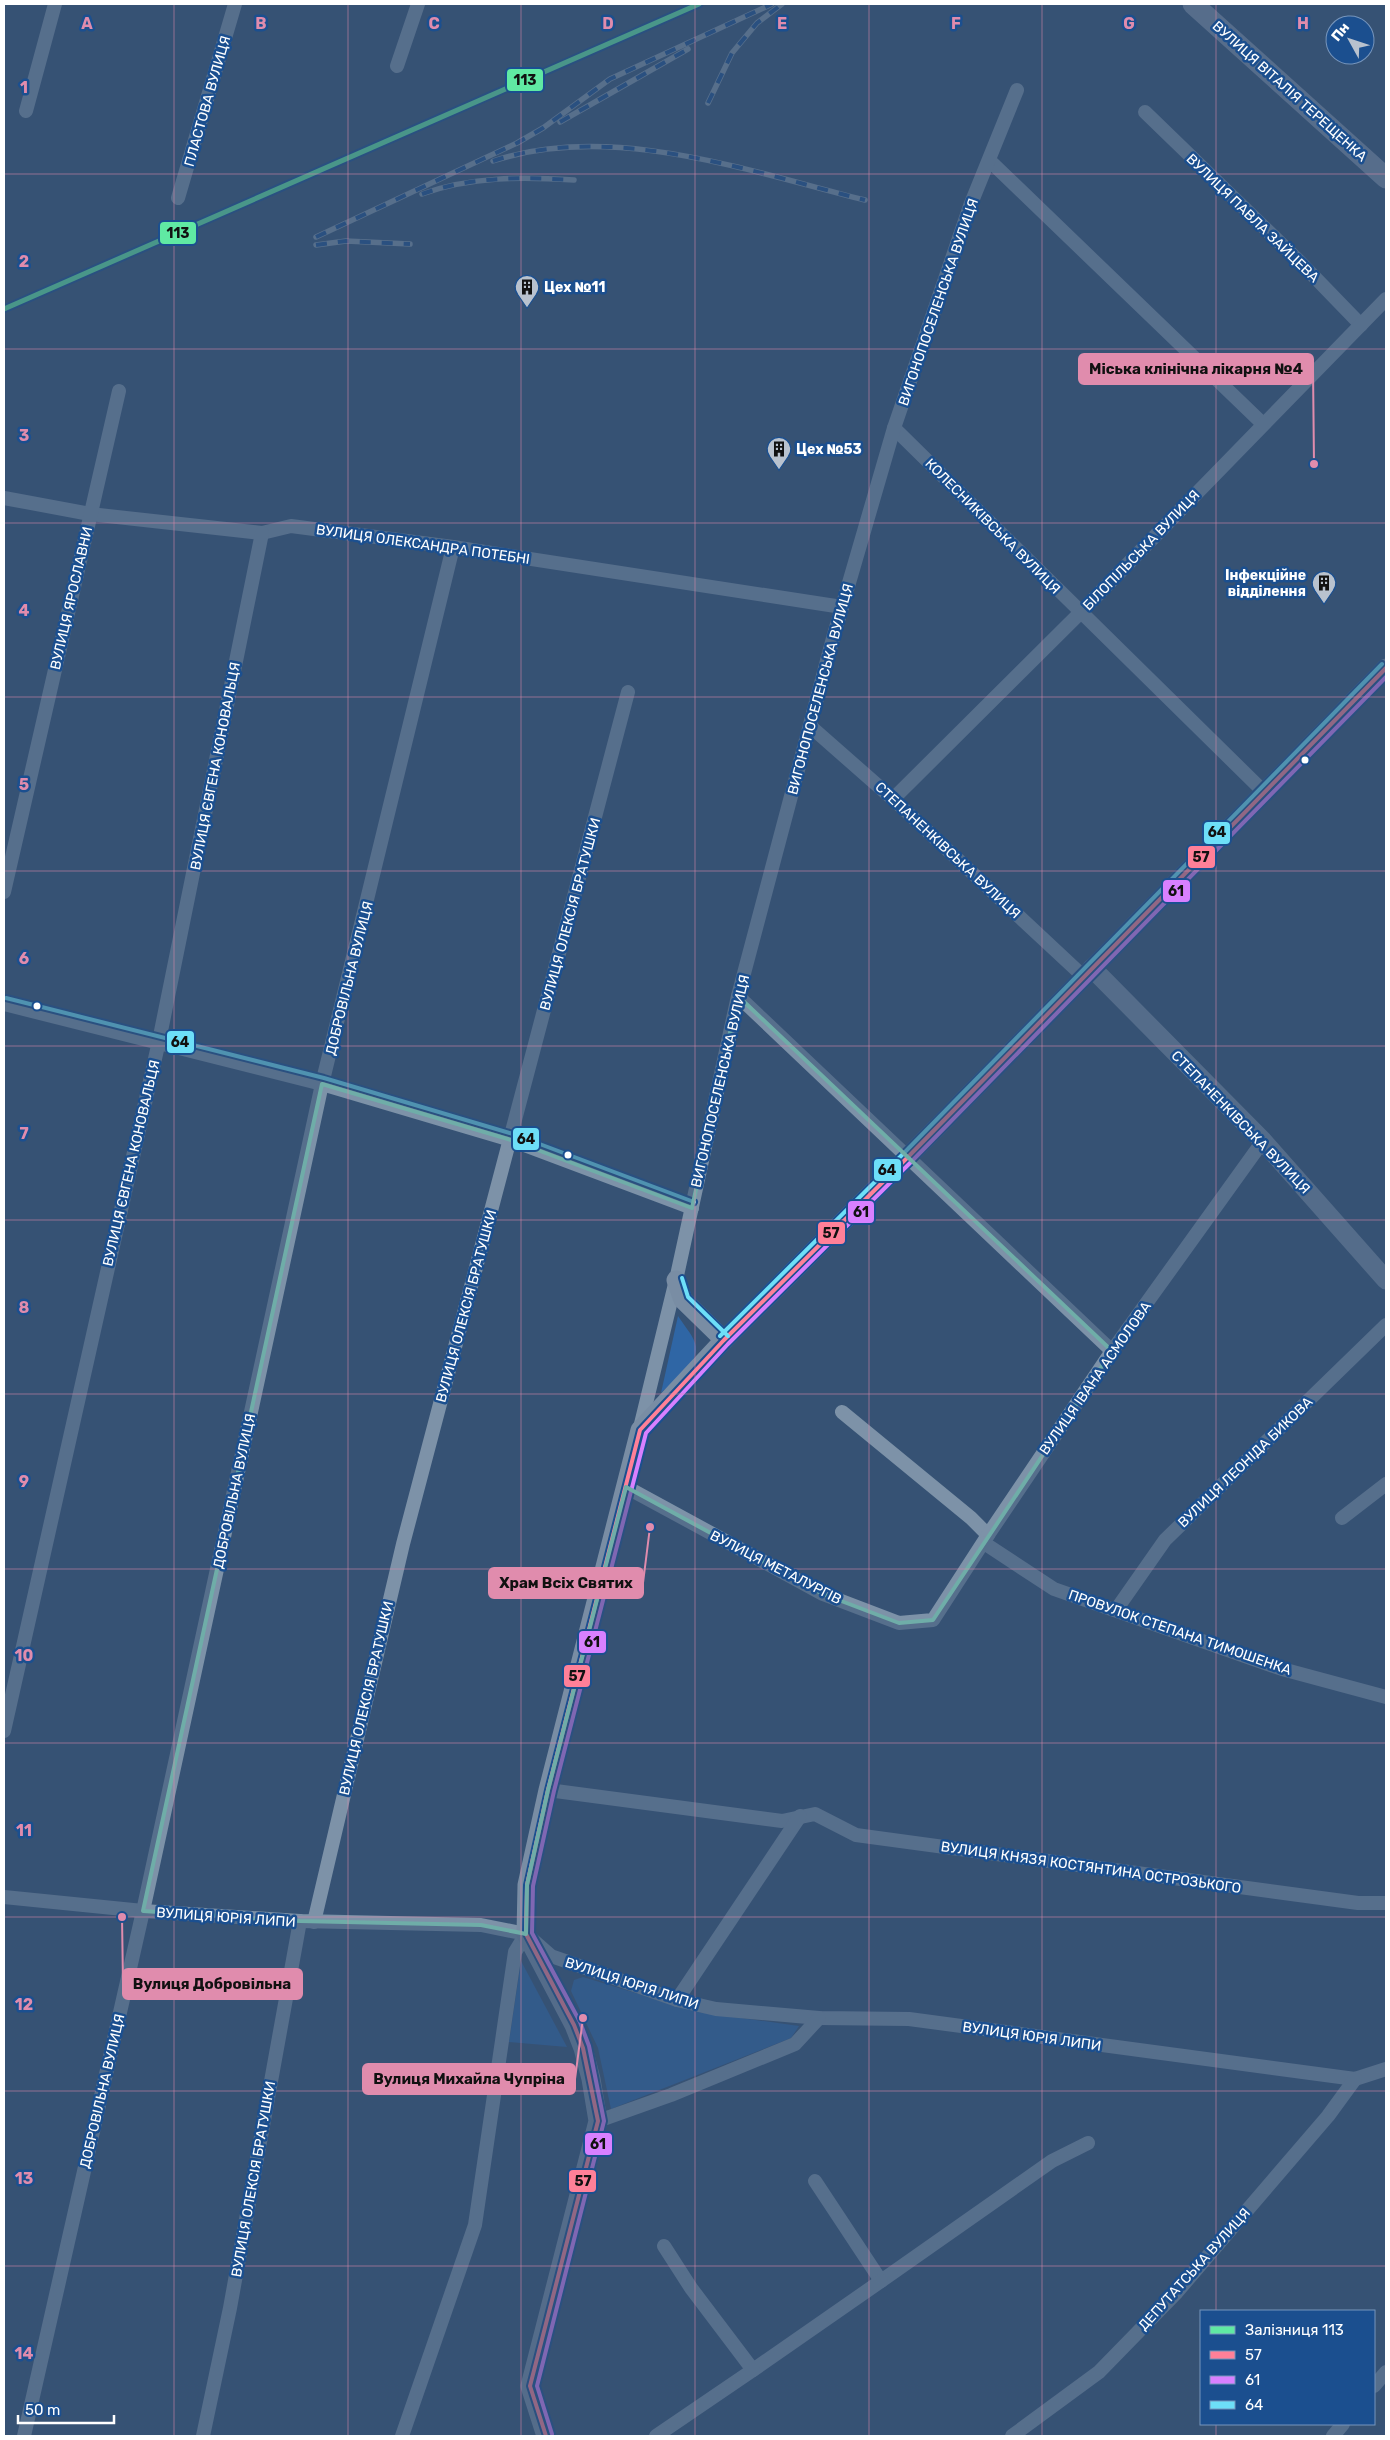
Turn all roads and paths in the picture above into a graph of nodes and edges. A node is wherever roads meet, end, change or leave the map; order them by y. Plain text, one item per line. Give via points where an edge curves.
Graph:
1 (55, 4) edge
2 (235, 4) edge
3 (418, 4) edge
4 (1193, 4) edge
5 (398, 66) dead end
6 (1017, 90) dead end
7 (26, 111) dead end
8 (1145, 112) dead end
9 (990, 161) junction
10 (1386, 178) edge
11 (178, 198) dead end
12 (1386, 299) edge
13 (1361, 325) junction
14 (119, 391) dead end
15 (1263, 424) junction
16 (894, 428) junction
17 (4, 498) edge
18 (90, 514) junction
19 (262, 533) junction
20 (453, 547) junction
21 (842, 608) junction
22 (1081, 612) junction
23 (1386, 668) edge
24 (628, 692) dead end
25 (810, 726) junction
26 (1264, 792) junction
27 (893, 799) junction
28 (4, 892) edge
29 (1088, 973) junction
30 (738, 996) junction
31 (4, 1004) edge
32 (159, 1041) junction
33 (322, 1084) junction
34 (511, 1140) junction
35 (1263, 1141) junction
36 (908, 1157) junction
37 (692, 1208) junction
38 (676, 1280) junction
39 (1386, 1280) edge
40 (1386, 1325) edge
41 (724, 1340) junction
42 (1112, 1351) junction
43 (842, 1412) dead end
44 (640, 1430) junction
45 (1386, 1484) edge
46 (626, 1487) junction
47 (1342, 1518) dead end
48 (986, 1539) junction
49 (1116, 1610) junction
50 (933, 1620) joint
51 (1386, 1697) edge
52 (4, 1731) edge
53 (548, 1790) junction
54 (800, 1816) junction
55 (4, 1897) edge
56 (1386, 1903) edge
57 (143, 1911) junction
58 (307, 1921) junction
59 (526, 1934) junction
60 (677, 2000) junction
61 (819, 2018) junction
62 (1386, 2070) edge
63 (1355, 2078) junction
64 (598, 2121) junction
65 (1088, 2142) dead end
66 (815, 2180) dead end
67 (664, 2246) dead end
68 (881, 2281) junction
69 (753, 2370) junction
70 (1386, 2372) edge
71 (1375, 2385) edge
72 (1342, 2425) edge
73 (24, 2436) edge
74 (203, 2436) edge
75 (402, 2436) edge
76 (546, 2436) edge
77 (656, 2436) edge
78 (1012, 2436) edge
79 (1333, 2436) edge

1 - 7 street
2 - 11 street, ПЛАСТОВА ВУЛИЦЯ
3 - 5 street
4 - 10 main road, ВУЛИЦЯ ВІТАЛІЯ ТЕРЕЩЕНКА
6 - 9 street, ВИГОНОПОСЕЛЕНСЬКА ВУЛИЦЯ
8 - 13 street, ВУЛИЦЯ ПАВЛА ЗАЙЦЕВА
9 - 15 street
9 - 16 street, ВИГОНОПОСЕЛЕНСЬКА ВУЛИЦЯ via 970,206
12 - 13 street, БІЛОПІЛЬСЬКА ВУЛИЦЯ
13 - 15 street, БІЛОПІЛЬСЬКА ВУЛИЦЯ
14 - 18 street, ВУЛИЦЯ ЯРОСЛАВНИ
15 - 22 street, БІЛОПІЛЬСЬКА ВУЛИЦЯ
16 - 21 street, ВИГОНОПОСЕЛЕНСЬКА ВУЛИЦЯ
16 - 22 street, КОЛЕСНИКІВСЬКА ВУЛИЦЯ
17 - 18 street, ВУЛИЦЯ ОЛЕКСАНДРА ПОТЕБНІ
18 - 19 street, ВУЛИЦЯ ОЛЕКСАНДРА ПОТЕБНІ
18 - 28 street, ВУЛИЦЯ ЯРОСЛАВНИ
19 - 20 street, ВУЛИЦЯ ОЛЕКСАНДРА ПОТЕБНІ via 291,526
19 - 32 street, ВУЛИЦЯ ЄВГЕНА КОНОВАЛЬЦЯ
20 - 21 street, ВУЛИЦЯ ОЛЕКСАНДРА ПОТЕБНІ
20 - 33 street, ДОБРОВІЛЬНА ВУЛИЦЯ
21 - 25 street, ВИГОНОПОСЕЛЕНСЬКА ВУЛИЦЯ
22 - 26 street, КОЛЕСНИКІВСЬКА ВУЛИЦЯ
22 - 27 street, БІЛОПІЛЬСЬКА ВУЛИЦЯ
23 - 26 main road
24 - 34 street, ВУЛИЦЯ ОЛЕКСІЯ БРАТУШКИ
25 - 27 street, СТЕПАНЕНКІВСЬКА ВУЛИЦЯ
25 - 30 street, ВИГОНОПОСЕЛЕНСЬКА ВУЛИЦЯ
26 - 29 main road
27 - 29 street, СТЕПАНЕНКІВСЬКА ВУЛИЦЯ
29 - 35 main road, СТЕПАНЕНКІВСЬКА ВУЛИЦЯ
29 - 36 main road
30 - 36 street
30 - 37 street, ВИГОНОПОСЕЛЕНСЬКА ВУЛИЦЯ
31 - 32 street
32 - 33 street
32 - 52 street, ВУЛИЦЯ ЄВГЕНА КОНОВАЛЬЦЯ
33 - 34 street
33 - 57 street, ДОБРОВІЛЬНА ВУЛИЦЯ
34 - 37 street
34 - 58 street, ВУЛИЦЯ ОЛЕКСІЯ БРАТУШКИ via 402,1544
35 - 39 main road, СТЕПАНЕНКІВСЬКА ВУЛИЦЯ
35 - 42 street, ВУЛИЦЯ ІВАНА АСМОЛОВА
36 - 41 main road
36 - 42 street
37 - 38 street, ВИГОНОПОСЕЛЕНСЬКА ВУЛИЦЯ
38 - 41 main road via 683,1300
38 - 44 street, ВИГОНОПОСЕЛЕНСЬКА ВУЛИЦЯ
40 - 49 street, ВУЛИЦЯ ЛЕОНІДА БИКОВА via 1165,1540
41 - 44 main road
42 - 48 street, ВУЛИЦЯ ІВАНА АСМОЛОВА
43 - 48 street, ПРОВУЛОК СТЕПАНА ТИМОШЕНКА via 971,1518
44 - 46 main road, ВИГОНОПОСЕЛЕНСЬКА ВУЛИЦЯ
45 - 47 street
46 - 50 street, ВУЛИЦЯ МЕТАЛУРГІВ via 823,1594 899,1624
46 - 53 main road, ВИГОНОПОСЕЛЕНСЬКА ВУЛИЦЯ
48 - 49 street, ПРОВУЛОК СТЕПАНА ТИМОШЕНКА via 1054,1589
48 - 50 street, ВУЛИЦЯ ІВАНА АСМОЛОВА
49 - 51 street, ПРОВУЛОК СТЕПАНА ТИМОШЕНКА via 1282,1669
53 - 54 street, ВУЛИЦЯ КНЯЗЯ КОСТЯНТИНА ОСТРОЗЬКОГО via 782,1821
53 - 59 main road, ВИГОНОПОСЕЛЕНСЬКА ВУЛИЦЯ via 527,1886
54 - 56 street, ВУЛИЦЯ КНЯЗЯ КОСТЯНТИНА ОСТРОЗЬКОГО via 815,1814 856,1835 1358,1903
54 - 60 street
55 - 57 street, ВУЛИЦЯ ЮРІЯ ЛИПИ
57 - 58 street, ВУЛИЦЯ ЮРІЯ ЛИПИ
57 - 73 street, ДОБРОВІЛЬНА ВУЛИЦЯ
58 - 59 street, ВУЛИЦЯ ЮРІЯ ЛИПИ via 480,1925
58 - 74 street, ВУЛИЦЯ ОЛЕКСІЯ БРАТУШКИ
59 - 60 street, ВУЛИЦЯ ЮРІЯ ЛИПИ via 551,1956
59 - 64 main road via 583,2048
59 - 75 street, ВИГОНОПОСЕЛЕНСЬКА ВУЛИЦЯ via 515,1952 476,2225
60 - 61 street, ВУЛИЦЯ ЮРІЯ ЛИПИ via 716,2009
61 - 63 street, ВУЛИЦЯ ЮРІЯ ЛИПИ via 909,2019
61 - 64 street via 795,2044
62 - 63 street, ВУЛИЦЯ ЮРІЯ ЛИПИ
63 - 78 street, ДЕПУТАТСЬКА ВУЛИЦЯ via 1328,2116 1177,2292 1099,2372
64 - 76 main road via 530,2386
65 - 68 street via 1052,2161
66 - 68 street
67 - 69 street via 691,2288
68 - 69 street
69 - 77 street
70 - 71 street
72 - 79 street

